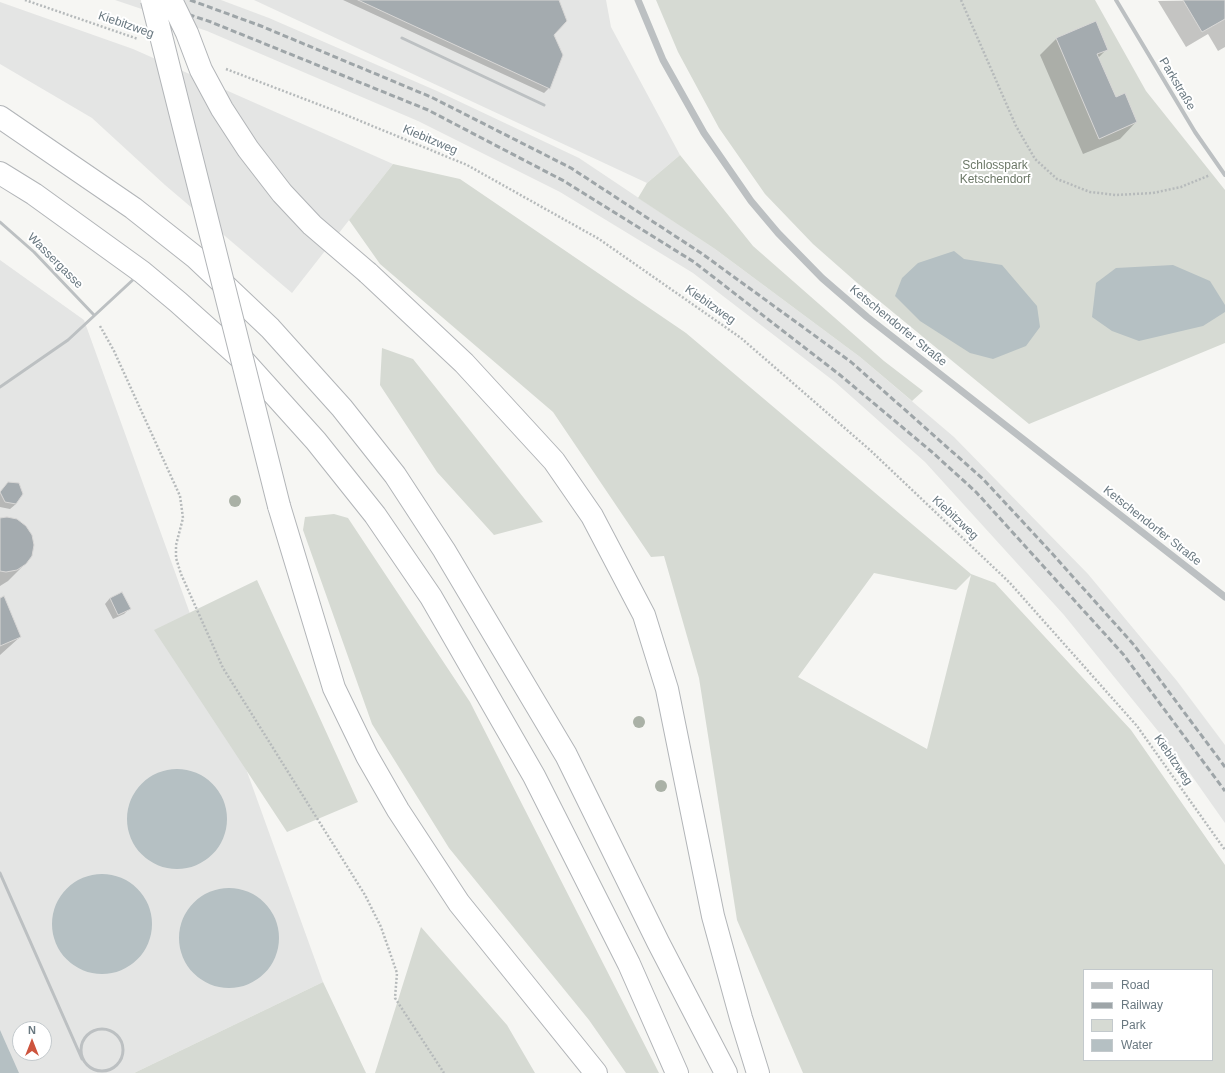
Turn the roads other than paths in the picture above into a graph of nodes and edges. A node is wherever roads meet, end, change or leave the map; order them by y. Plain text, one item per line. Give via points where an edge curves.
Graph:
1 (152, 0) edge
2 (171, 0) edge
3 (638, 0) edge
4 (1116, 0) edge
5 (402, 38) dead end
6 (544, 105) dead end
7 (0, 117) edge
8 (0, 173) edge
9 (1225, 175) edge
10 (0, 222) edge
11 (142, 272) junction
12 (94, 315) junction
13 (0, 388) edge
14 (1225, 597) edge
15 (0, 873) edge
16 (82, 1059) junction
17 (596, 1073) edge
18 (677, 1073) edge
19 (726, 1073) edge
20 (758, 1073) edge

1 - 17 highway, bridge via 279,506 334,688 367,756 398,810 459,903
2 - 20 highway, bridge via 222,109 248,149 282,193 312,226 368,273 464,363 554,461 592,516 644,615 667,689 713,916
3 - 14 street, Ketschendorfer Straße via 663,60 704,133 751,201 783,239 822,278 868,317
4 - 9 street, Parkstraße via 1195,132
5 - 6 lane
7 - 19 highway via 133,208 195,257 270,328 342,408 395,475 444,550 566,755
8 - 11 highway via 34,194
10 - 12 lane, Wassergasse via 34,252
11 - 12 lane
11 - 18 highway via 244,361 316,441 375,515 431,597 534,776 629,964
12 - 13 lane via 68,340
15 - 16 lane
16 - 16 lane via 94,1070 111,1070 122,1058 122,1041 110,1030 93,1030 82,1042

